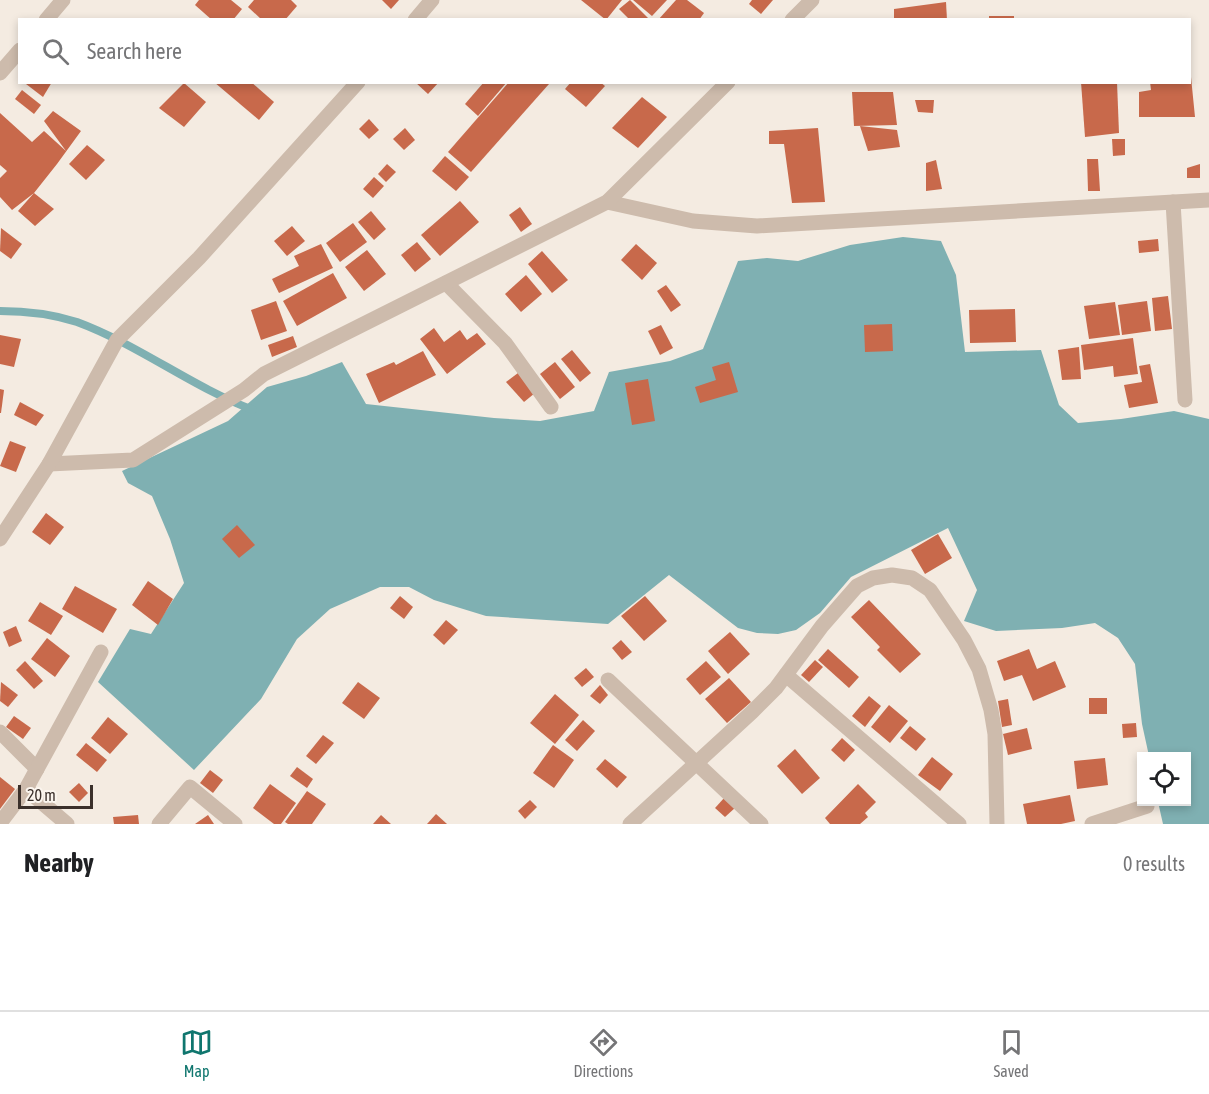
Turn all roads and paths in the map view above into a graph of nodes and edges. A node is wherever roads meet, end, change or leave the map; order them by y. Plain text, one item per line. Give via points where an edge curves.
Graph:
1 (63, 0) edge
2 (432, 0) edge
3 (812, 0) edge
4 (48, 18) edge
5 (417, 18) edge
6 (794, 18) edge
7 (18, 52) edge
8 (0, 73) edge
9 (356, 84) edge
10 (726, 84) edge
11 (1209, 200) edge
12 (606, 202) junction
13 (1173, 202) junction
14 (446, 283) junction
15 (1185, 400) dead end
16 (551, 407) dead end
17 (49, 464) junction
18 (0, 539) edge
19 (101, 652) dead end
20 (786, 675) junction
21 (608, 680) dead end
22 (0, 732) edge
23 (696, 764) junction
24 (37, 769) junction
25 (26, 789) junction
26 (1147, 806) dead end
27 (0, 823) edge
28 (759, 823) edge
29 (67, 824) edge
30 (159, 824) edge
31 (235, 824) edge
32 (630, 824) edge
33 (959, 824) edge
34 (997, 824) edge
35 (1092, 824) edge

1 - 4 street
2 - 5 street
3 - 6 street
7 - 8 street
9 - 17 street via 199,258 117,340
10 - 12 street
11 - 13 street
12 - 13 street via 693,221 757,226
12 - 14 street
13 - 15 street
14 - 16 street via 505,343
14 - 17 street via 264,374 133,460
17 - 18 street
19 - 24 street
20 - 23 street
20 - 33 street
20 - 34 street via 857,586 892,575 922,584 964,640 979,669 995,734
21 - 23 street
22 - 24 street
23 - 28 street
23 - 32 street
24 - 25 street
25 - 27 street
25 - 29 street
26 - 35 street
30 - 31 street via 190,787

